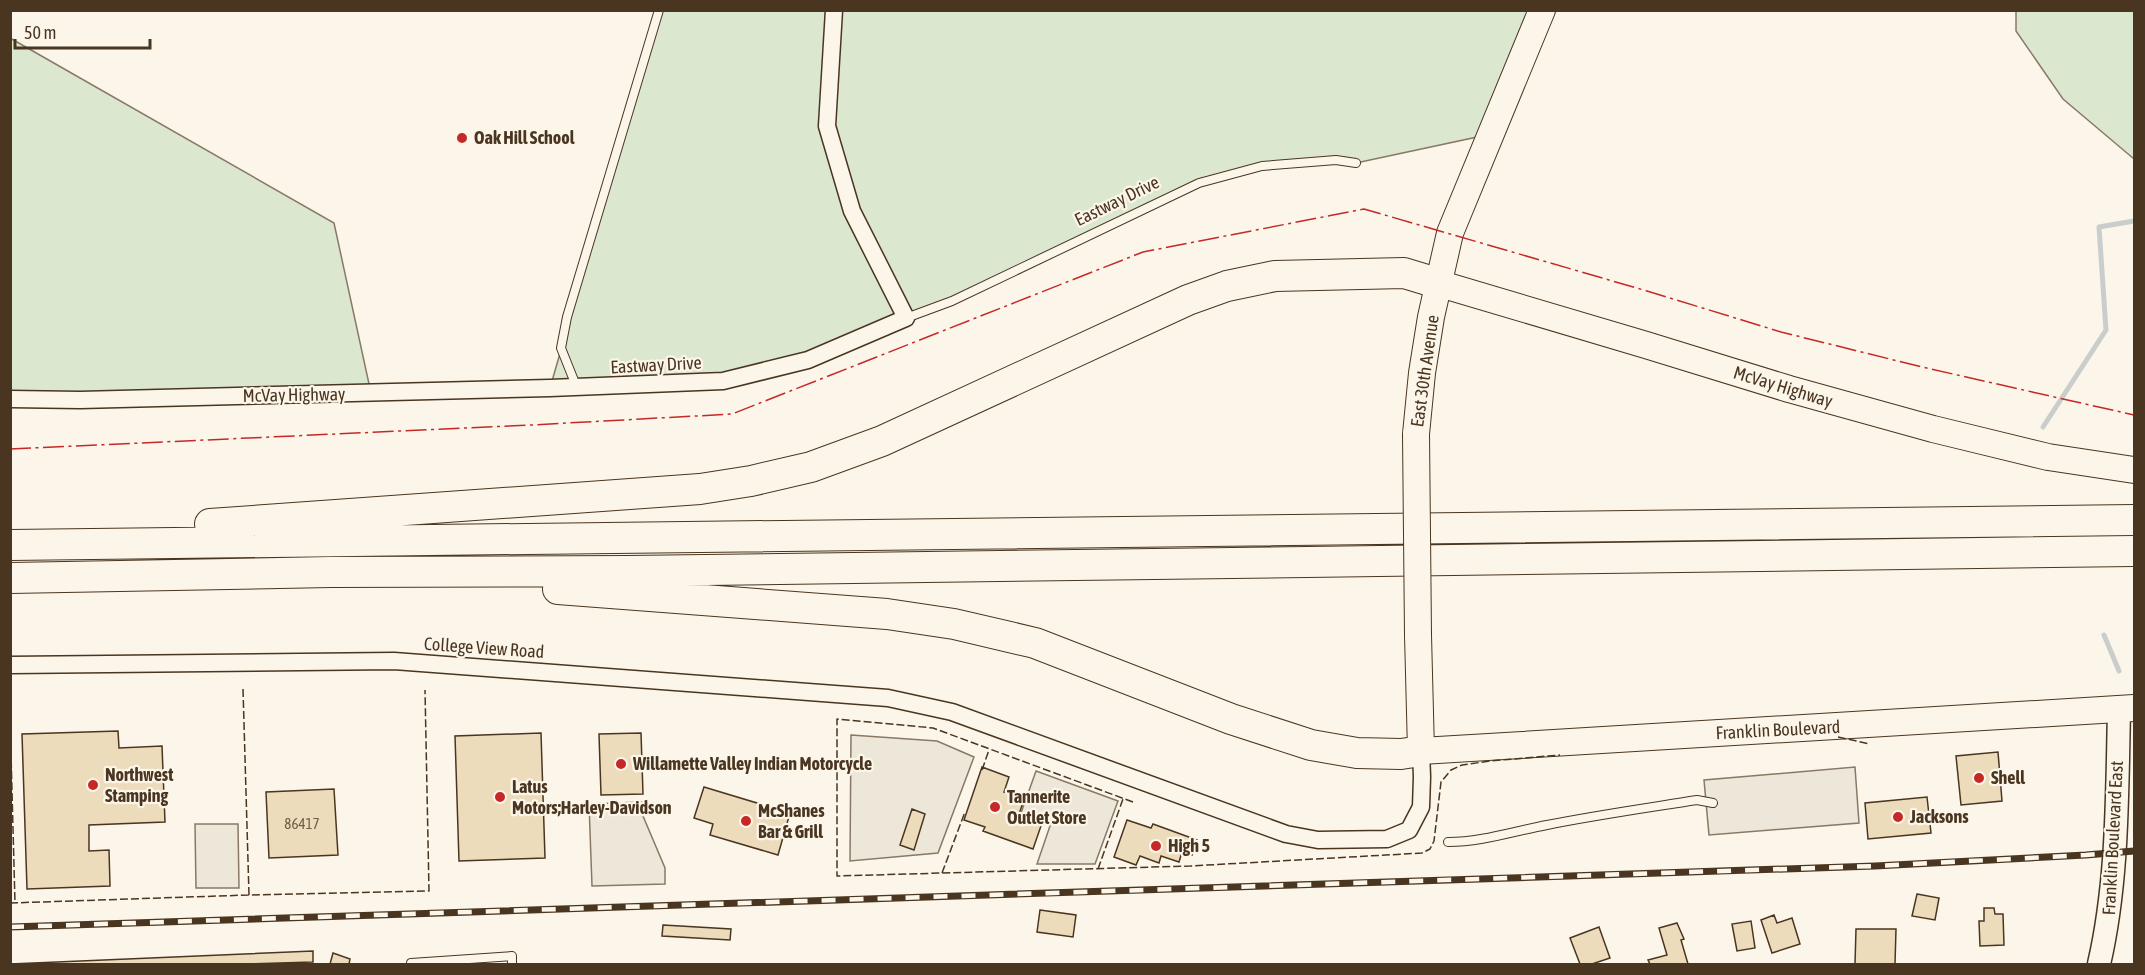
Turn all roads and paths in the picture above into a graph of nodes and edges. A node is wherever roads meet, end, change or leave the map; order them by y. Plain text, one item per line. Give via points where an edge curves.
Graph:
1 (659, 10) edge
2 (834, 10) edge
3 (1542, 10) edge
4 (1356, 163) dead end
5 (1437, 283) junction
6 (906, 318) junction
7 (577, 388) junction
8 (10, 399) edge
9 (2134, 470) edge
10 (2134, 519) edge
11 (10, 539) edge
12 (10, 545) edge
13 (2134, 551) edge
14 (331, 572) junction
15 (10, 578) edge
16 (10, 665) edge
17 (2127, 709) edge
18 (1420, 751) junction
19 (1713, 803) dead end
20 (1448, 842) dead end
21 (411, 964) edge
22 (512, 964) edge
23 (2099, 964) edge

1 - 7 lane via 567,318 561,348
2 - 6 street via 827,126 852,211
3 - 5 main road, East 30th Avenue via 1450,233
4 - 6 lane, Eastway Drive via 1336,160 1262,166 1199,183 952,301
5 - 9 main road, McVay Highway via 1933,429 2048,457
5 - 11 highway via 1404,273 1320,274 1275,276 1227,286 1188,300 882,441 812,467 751,482 700,489
5 - 18 main road, East 30th Avenue, bridge via 1416,434
6 - 7 street, Eastway Drive via 808,360 723,381
7 - 8 street, McVay Highway
10 - 12 highway
13 - 14 highway
14 - 15 highway
14 - 18 highway via 876,613 954,624 1035,643 1231,719 1311,745 1358,753
16 - 18 street, College View Road via 394,662 888,698 952,712 1286,834 1318,840 1387,839 1409,830 1421,807
17 - 18 main road, Franklin Boulevard
17 - 23 main road, Franklin Boulevard East via 2113,882
19 - 20 lane via 1696,800 1466,842
21 - 22 lane via 512,956

